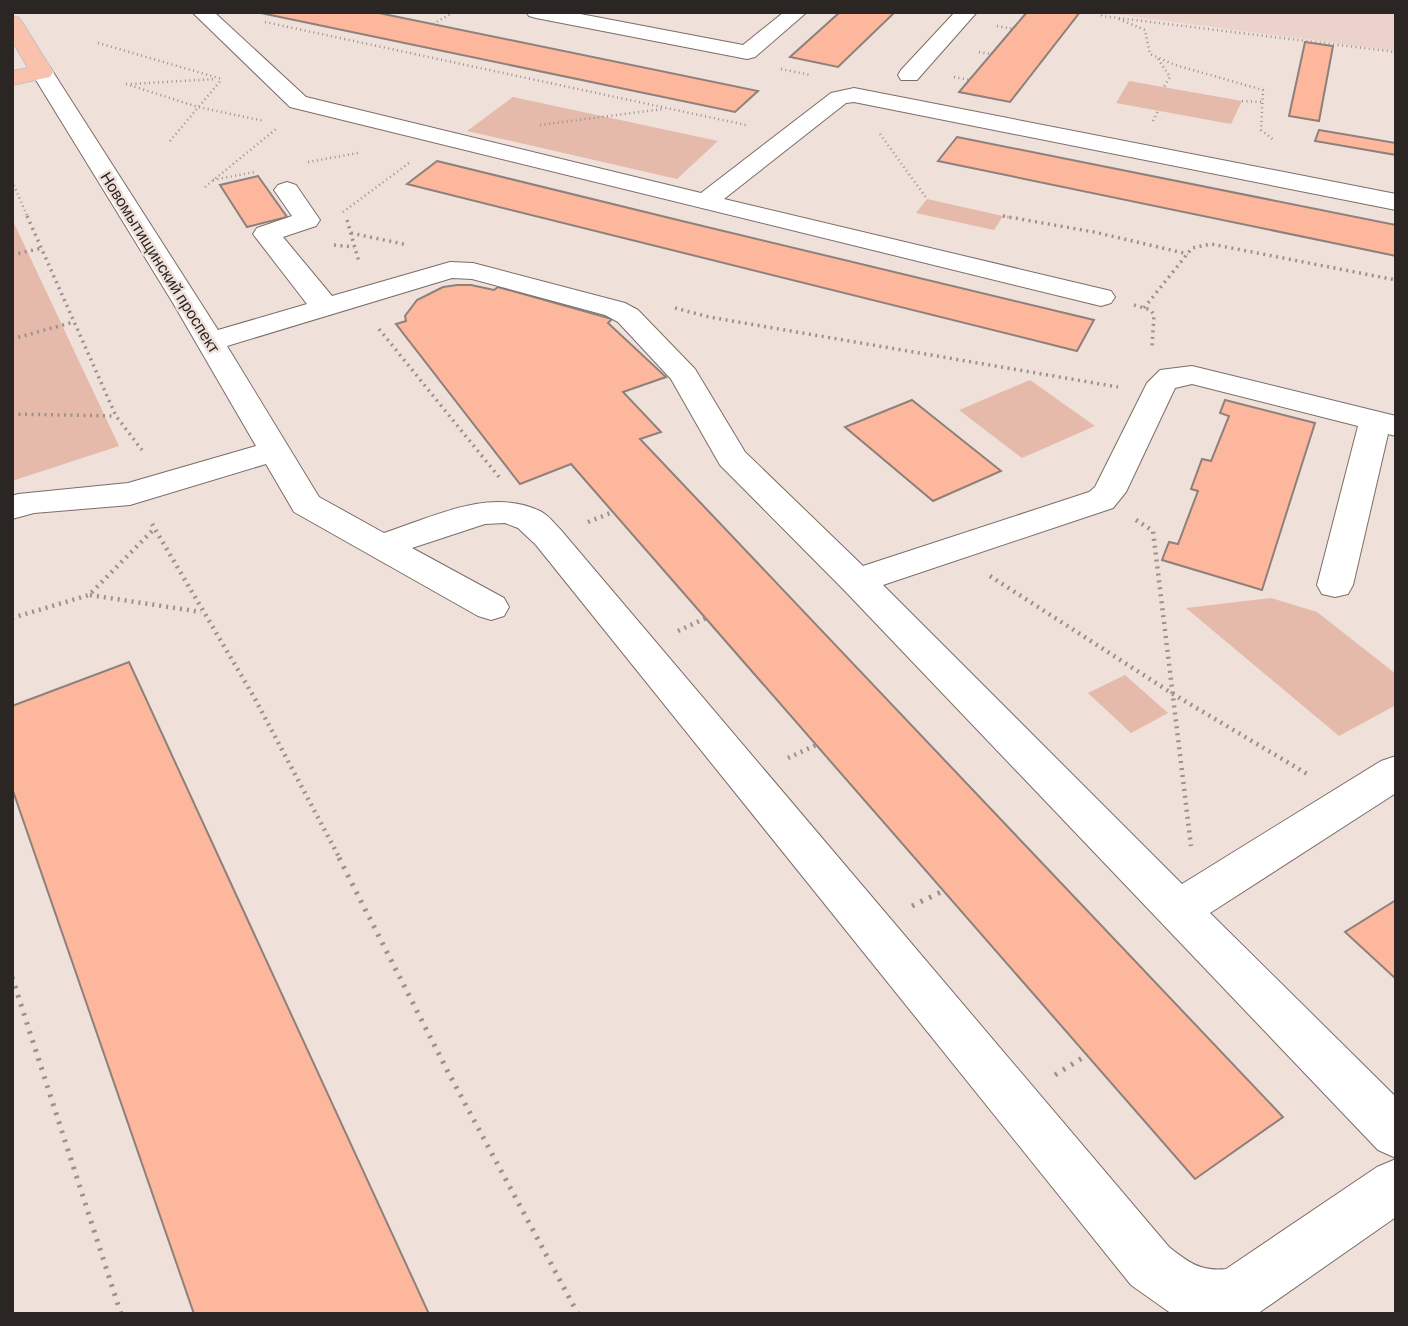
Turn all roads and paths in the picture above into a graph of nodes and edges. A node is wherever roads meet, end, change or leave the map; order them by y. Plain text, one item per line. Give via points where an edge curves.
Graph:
1 (202, 12) edge
2 (454, 12) edge
3 (536, 12) edge
4 (797, 12) edge
5 (967, 12) edge
6 (1098, 12) edge
7 (1119, 19) junction
8 (259, 21) dead end
9 (12, 22) edge
10 (433, 24) dead end
11 (98, 43) dead end
12 (747, 52) junction
13 (1396, 52) edge
14 (1154, 56) junction
15 (42, 72) junction
16 (909, 75) dead end
17 (12, 78) edge
18 (222, 79) junction
19 (1164, 87) dead end
20 (855, 95) junction
21 (884, 100) junction
22 (1241, 101) dead end
23 (1263, 102) junction
24 (198, 107) junction
25 (667, 108) junction
26 (536, 126) dead end
27 (791, 135) junction
28 (444, 138) junction
29 (170, 141) dead end
30 (1282, 147) dead end
31 (362, 153) dead end
32 (308, 162) dead end
33 (268, 170) dead end
34 (213, 180) junction
35 (12, 181) edge
36 (205, 187) dead end
37 (287, 190) dead end
38 (927, 199) dead end
39 (706, 202) junction
40 (1396, 202) edge
41 (344, 209) junction
42 (1003, 216) dead end
43 (338, 219) dead end
44 (351, 233) junction
45 (414, 246) dead end
46 (42, 248) junction
47 (1188, 254) junction
48 (12, 255) edge
49 (359, 264) dead end
50 (1396, 279) edge
51 (1101, 298) joint
52 (670, 307) dead end
53 (1144, 308) junction
54 (322, 314) junction
55 (74, 322) junction
56 (379, 328) dead end
57 (12, 338) edge
58 (210, 342) junction
59 (1164, 384) junction
60 (12, 414) edge
61 (116, 416) junction
62 (1385, 424) edge
63 (275, 451) junction
64 (152, 487) junction
65 (1104, 498) junction
66 (12, 508) edge
67 (530, 520) junction
68 (155, 528) junction
69 (381, 546) junction
70 (950, 551) junction
71 (857, 580) junction
72 (1335, 585) dead end
73 (89, 595) junction
74 (491, 607) dead end
75 (201, 612) junction
76 (12, 618) edge
77 (1173, 694) junction
78 (1396, 772) edge
79 (1352, 800) junction
80 (1222, 883) junction
81 (1178, 909) junction
82 (12, 977) edge
83 (1396, 1133) edge
84 (1396, 1185) edge
85 (121, 1314) edge
86 (578, 1314) edge

1 - 28 street via 298,102
2 - 10 path
3 - 12 street
4 - 12 street
5 - 16 street
6 - 7 path
7 - 13 path
7 - 14 path via 1145,30
8 - 25 path
9 - 15 main road, Новомытищинский проспект
11 - 18 path
12 - 20 path via 755,64 854,84
14 - 19 path via 1170,78
14 - 23 path via 1263,90
15 - 17 main road
15 - 58 street, Новомытищинский проспект
18 - 24 path
18 - 24 path via 126,84
20 - 21 street
20 - 27 street via 839,99
21 - 38 path via 878,131
21 - 40 street
22 - 23 path
23 - 30 path via 1261,130
24 - 29 path
24 - 34 path via 282,125
25 - 26 path
25 - 27 path
27 - 39 street
28 - 39 street
28 - 41 path
31 - 32 path
33 - 34 path
34 - 36 path
35 - 46 path
37 - 54 street via 307,220 265,234
39 - 51 street
41 - 43 path
41 - 44 path
42 - 47 path
44 - 45 path
44 - 49 path
46 - 48 path
46 - 55 path
47 - 50 path via 1192,248 1211,244
47 - 53 path
51 - 53 path
52 - 59 path via 709,317
53 - 59 path via 1154,315 1151,359
54 - 58 street
54 - 71 street via 441,272 461,270 622,312 691,384 732,458
55 - 57 path
55 - 61 path
56 - 67 path
58 - 63 street, Новомытищинский проспект
59 - 62 street via 1192,375
59 - 65 street
60 - 61 path
61 - 64 path via 156,469
62 - 72 street
63 - 64 street
63 - 69 street, Новомытищинский проспект via 306,504
64 - 66 street via 130,494 30,502
64 - 68 path via 144,507
65 - 70 street
65 - 77 path via 1153,531
67 - 69 street via 478,509
67 - 84 street via 659,669 1150,1266 1166,1279 1213,1300 1240,1293
68 - 73 path
68 - 75 path
69 - 74 street
70 - 71 street
70 - 77 path
71 - 81 street
73 - 75 path
73 - 76 path
75 - 86 path via 242,675 307,793
77 - 79 path
77 - 80 path via 1192,855
78 - 79 street
79 - 80 street
80 - 81 street
81 - 83 street
82 - 85 path

